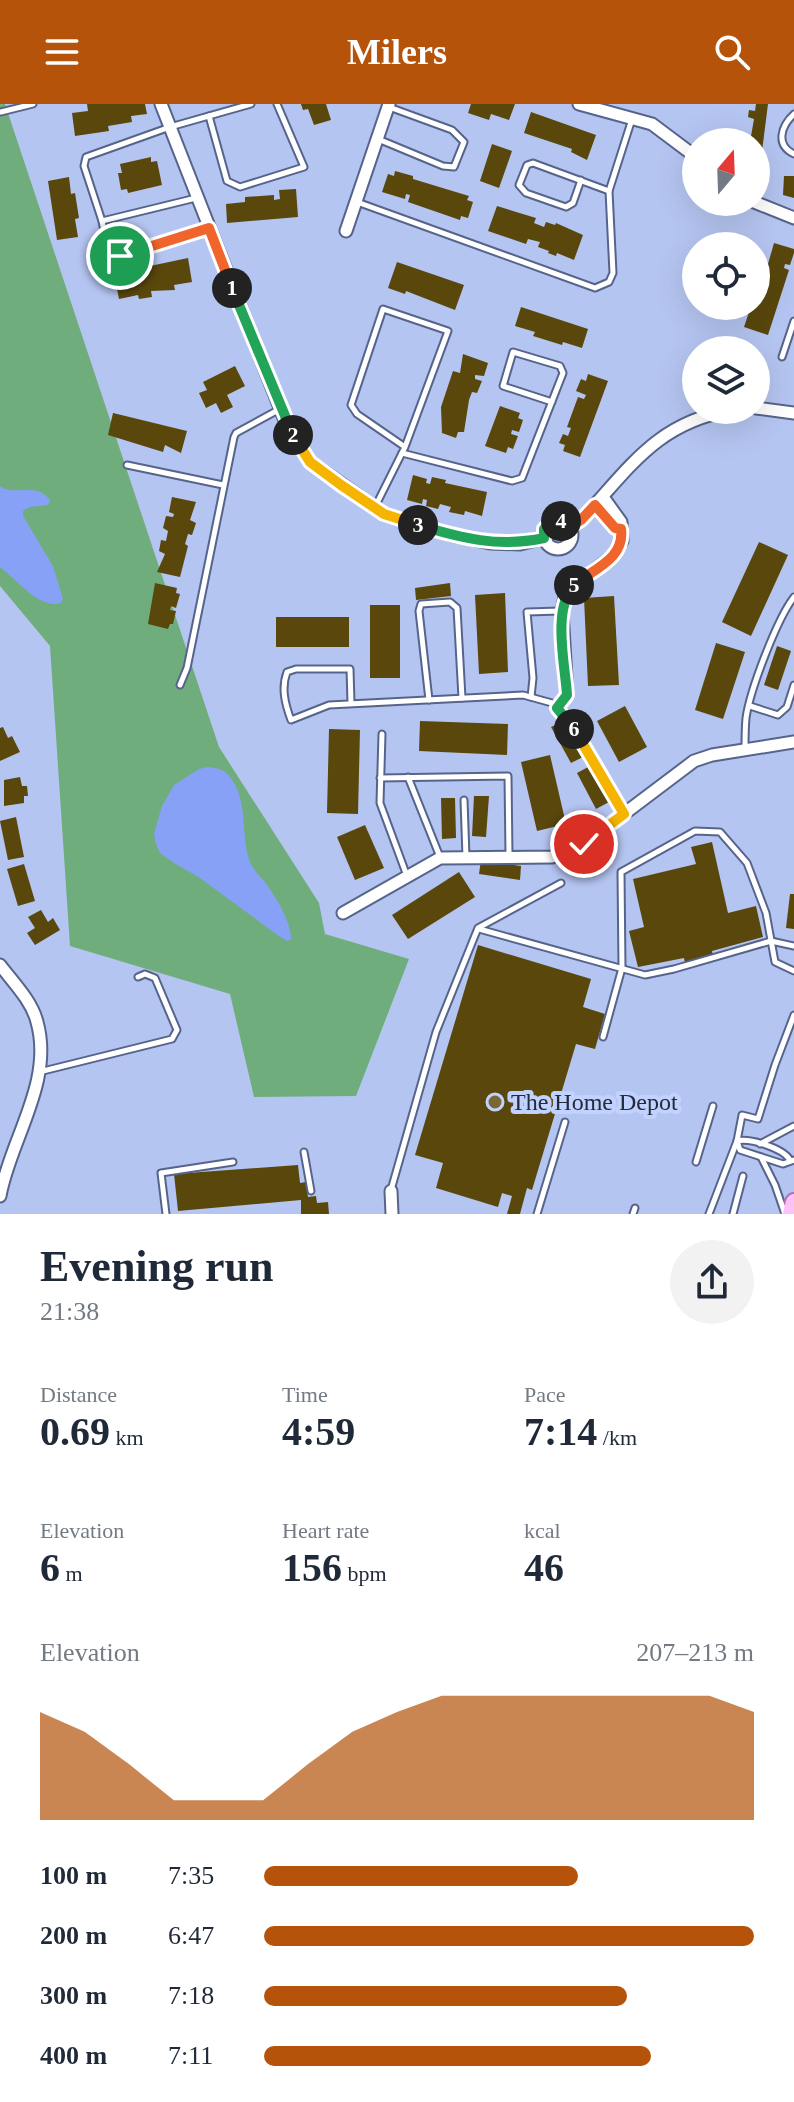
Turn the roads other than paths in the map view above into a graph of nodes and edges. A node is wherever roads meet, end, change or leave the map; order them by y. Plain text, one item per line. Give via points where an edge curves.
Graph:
1 (33, 104) edge
2 (161, 104) edge
3 (251, 104) edge
4 (277, 104) edge
5 (579, 104) edge
6 (389, 105) edge
7 (595, 106) edge
8 (1, 112) edge
9 (794, 114) edge
10 (209, 116) junction
11 (632, 118) junction
12 (170, 127) junction
13 (378, 139) junction
14 (682, 146) edge
15 (794, 154) edge
16 (581, 180) junction
17 (609, 191) junction
18 (197, 198) junction
19 (357, 202) junction
20 (770, 208) edge
21 (794, 218) edge
22 (102, 221) junction
23 (209, 228) junction
24 (346, 231) dead end
25 (794, 321) edge
26 (782, 357) dead end
27 (552, 402) junction
28 (281, 409) junction
29 (770, 410) edge
30 (794, 413) edge
31 (684, 424) edge
32 (404, 450) junction
33 (127, 465) dead end
34 (223, 485) junction
35 (599, 501) junction
36 (375, 508) junction
37 (569, 527) junction
38 (544, 538) junction
39 (794, 597) edge
40 (562, 611) junction
41 (180, 685) dead end
42 (794, 685) edge
43 (531, 697) junction
44 (462, 698) junction
45 (429, 700) junction
46 (351, 703) junction
47 (750, 706) junction
48 (557, 708) junction
49 (382, 734) dead end
50 (794, 742) edge
51 (745, 751) junction
52 (408, 777) junction
53 (380, 778) junction
54 (464, 800) dead end
55 (624, 814) junction
56 (509, 857) junction
57 (440, 858) junction
58 (466, 858) junction
59 (408, 877) junction
60 (561, 883) dead end
61 (343, 913) dead end
62 (478, 928) junction
63 (771, 941) junction
64 (794, 946) edge
65 (0, 965) edge
66 (622, 968) junction
67 (794, 971) edge
68 (138, 977) dead end
69 (794, 1015) edge
70 (603, 1037) dead end
71 (38, 1072) junction
72 (713, 1106) dead end
73 (565, 1122) dead end
74 (794, 1126) edge
75 (737, 1141) junction
76 (759, 1144) junction
77 (304, 1152) dead end
78 (760, 1157) junction
79 (792, 1160) edge
80 (233, 1162) dead end
81 (696, 1162) dead end
82 (743, 1176) dead end
83 (311, 1191) dead end
84 (391, 1191) joint
85 (0, 1196) edge
86 (794, 1202) edge
87 (166, 1214) edge
88 (392, 1214) edge
89 (537, 1214) edge
90 (709, 1214) edge
91 (733, 1214) edge
92 (788, 1214) edge

1 - 8 lane
2 - 12 street
3 - 10 lane
4 - 10 lane via 304,167 240,187 227,181
5 - 7 street
6 - 13 street
6 - 13 lane via 452,130 464,142 463,150 454,167 443,166
7 - 11 street
9 - 15 lane via 783,129 782,144
10 - 12 lane
11 - 14 street via 652,124
11 - 17 lane
12 - 18 street
12 - 22 lane via 86,157 84,166
13 - 19 street
16 - 16 lane via 533,163 519,185 526,193 566,207 573,203
16 - 17 lane
17 - 19 lane via 613,273 609,282 595,288
18 - 22 lane
18 - 23 street
19 - 24 street
20 - 21 street
22 - 23 lane via 108,251 120,256
23 - 28 street
25 - 26 lane
27 - 27 lane via 563,373 560,366 513,352 503,386
27 - 32 lane via 522,478 512,481
28 - 34 lane via 236,433
28 - 36 street via 310,462
29 - 30 street
31 - 35 street via 642,452
32 - 32 lane via 448,331 383,309 351,405
32 - 36 lane
33 - 34 lane
34 - 41 lane
35 - 37 street
35 - 40 street via 617,514 622,541 613,556 572,587
36 - 38 street via 490,543
37 - 38 street via 552,521
37 - 38 street via 572,541 564,549 552,549
39 - 47 lane via 771,640
40 - 43 lane via 527,612
40 - 48 street via 567,695
42 - 47 lane via 787,707 778,715
43 - 44 lane
43 - 48 lane
44 - 45 lane
44 - 45 lane via 457,608 450,602 421,604 419,611
45 - 46 lane
46 - 46 lane via 329,705 291,720 283,682 287,672 296,669 350,669
47 - 51 lane
48 - 55 street
49 - 53 lane
50 - 51 street
51 - 55 street via 694,761
52 - 53 lane
52 - 56 lane via 508,776
52 - 57 lane
53 - 59 lane via 380,803
54 - 58 lane
55 - 56 street via 584,844 552,857
56 - 58 street
57 - 58 street
57 - 59 street
59 - 61 street
60 - 62 lane
62 - 66 lane
62 - 84 lane via 436,1032
63 - 64 lane
63 - 66 lane via 645,975
63 - 66 lane via 747,863 720,832 695,831 621,872
63 - 67 lane via 775,962
65 - 71 street via 37,1021
66 - 70 lane
68 - 71 lane via 155,978 177,1030 172,1039
69 - 75 lane via 758,1119 742,1115
71 - 85 street
72 - 81 lane
73 - 89 lane
74 - 76 lane
75 - 76 lane
75 - 78 lane via 740,1150
75 - 90 lane
76 - 79 lane
77 - 83 lane
78 - 79 lane via 783,1164
78 - 92 lane
80 - 87 lane via 161,1173
82 - 91 lane
84 - 88 street
86 - 92 main road

